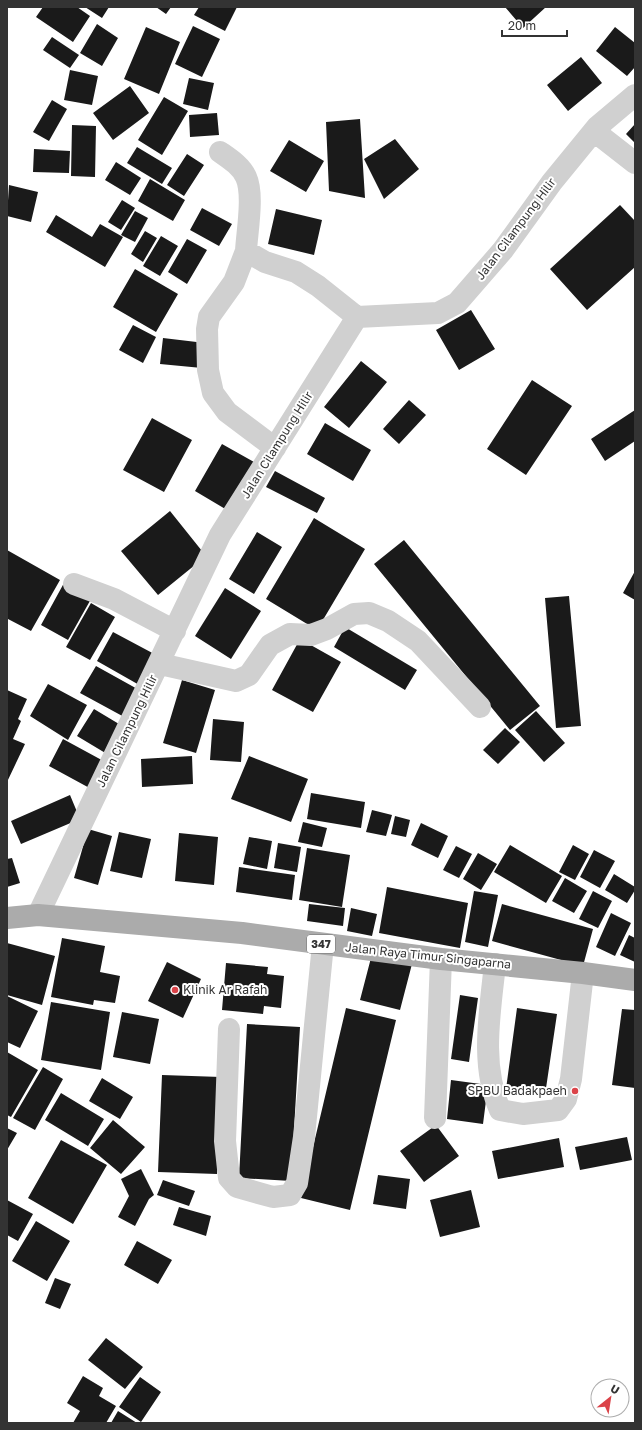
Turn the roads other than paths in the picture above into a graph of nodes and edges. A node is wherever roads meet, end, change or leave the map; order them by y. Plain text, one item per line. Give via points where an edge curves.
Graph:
1 (635, 95) edge
2 (594, 131) junction
3 (220, 152) dead end
4 (635, 163) edge
5 (246, 251) junction
6 (357, 317) junction
7 (275, 448) junction
8 (74, 584) dead end
9 (175, 631) junction
10 (160, 664) junction
11 (480, 707) dead end
12 (38, 915) junction
13 (7, 918) edge
14 (323, 944) junction
15 (442, 959) junction
16 (495, 964) junction
17 (583, 973) junction
18 (635, 980) edge
19 (229, 1029) dead end
20 (435, 1118) dead end

1 - 2 street, Jalan Cilampung Hilir
2 - 4 street
2 - 6 street, Jalan Cilampung Hilir via 552,182 503,250 457,303 438,313
3 - 5 street via 236,164 247,178 250,208
5 - 6 street via 265,262 296,272
5 - 7 street via 234,282 209,317 208,370 213,394 227,412
6 - 7 street, Jalan Cilampung Hilir
7 - 9 street, Jalan Cilampung Hilir via 220,535
8 - 9 street via 114,599
9 - 10 street, Jalan Cilampung Hilir
10 - 11 street via 236,681 249,675 270,645 290,634 311,634 327,629 354,614 369,613 388,620 418,641
10 - 12 street, Jalan Cilampung Hilir
12 - 13 main road, Jalan Raya Timur Singaparna / 347
12 - 14 main road, Jalan Raya Timur Singaparna / 347 via 242,933
14 - 15 main road, Jalan Raya Timur Singaparna / 347
14 - 19 street via 304,1137 297,1183 290,1195 273,1197 237,1187 229,1178 225,1141
15 - 16 main road, Jalan Raya Timur Singaparna / 347
15 - 20 street
16 - 17 main road, Jalan Raya Timur Singaparna / 347
16 - 17 street via 488,1063 493,1095 500,1110 523,1114 558,1110 566,1099 576,1047
17 - 18 main road, Jalan Raya Timur Singaparna / 347

